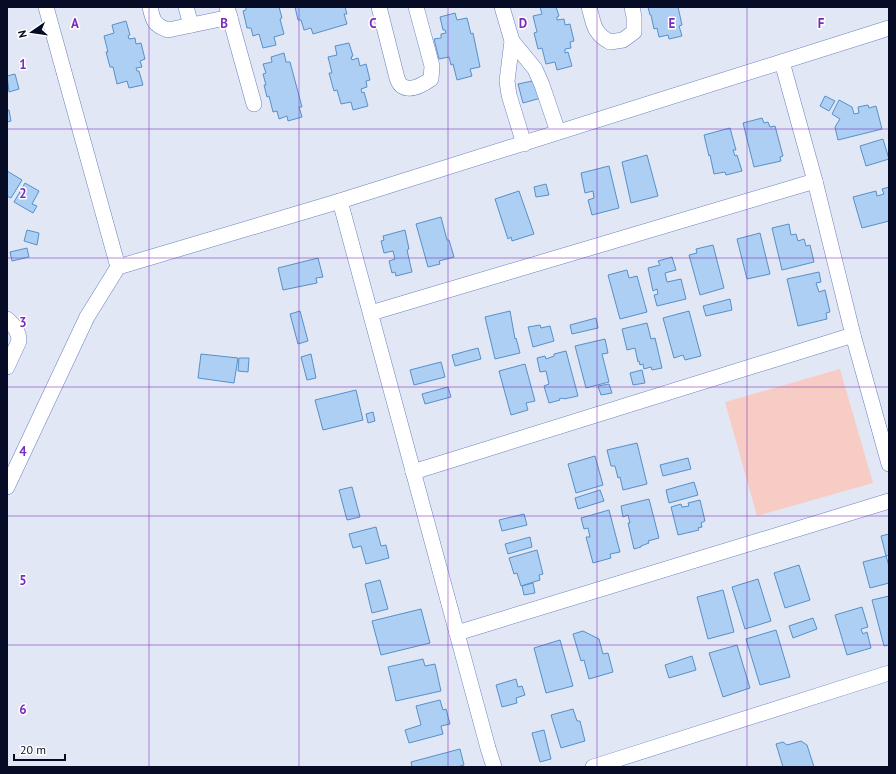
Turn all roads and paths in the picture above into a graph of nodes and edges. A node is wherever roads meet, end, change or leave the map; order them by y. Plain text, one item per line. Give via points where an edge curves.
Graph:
1 (46, 7) edge
2 (150, 7) edge
3 (186, 7) edge
4 (379, 7) edge
5 (416, 7) edge
6 (502, 7) edge
7 (589, 7) edge
8 (632, 7) edge
9 (228, 12) edge
10 (191, 25) junction
11 (889, 28) edge
12 (512, 41) junction
13 (782, 62) junction
14 (254, 104) dead end
15 (558, 132) junction
16 (524, 144) junction
17 (815, 181) junction
18 (340, 201) junction
19 (118, 267) junction
20 (371, 313) junction
21 (7, 319) edge
22 (853, 335) junction
23 (7, 367) edge
24 (889, 464) edge
25 (413, 472) junction
26 (7, 487) edge
27 (889, 501) edge
28 (457, 632) junction
29 (889, 673) edge
30 (494, 767) edge
31 (593, 767) edge

1 - 19 street
2 - 10 street via 153,20 160,27 168,30
3 - 10 street
4 - 5 street via 397,78 401,86 408,88 424,85 431,79 432,66
6 - 12 street
7 - 8 street via 594,27 600,36 610,42 623,40 634,32
9 - 10 street
9 - 14 street
11 - 13 street
12 - 15 street via 535,69
12 - 16 street via 507,81
13 - 15 street
13 - 17 street
15 - 16 street
16 - 18 street
17 - 20 street
17 - 22 street
18 - 19 street
18 - 20 street
19 - 26 street via 87,317
20 - 25 street
21 - 23 street via 18,331 19,341
22 - 24 street
22 - 25 street
25 - 28 street
27 - 28 street
28 - 30 street
29 - 31 street

